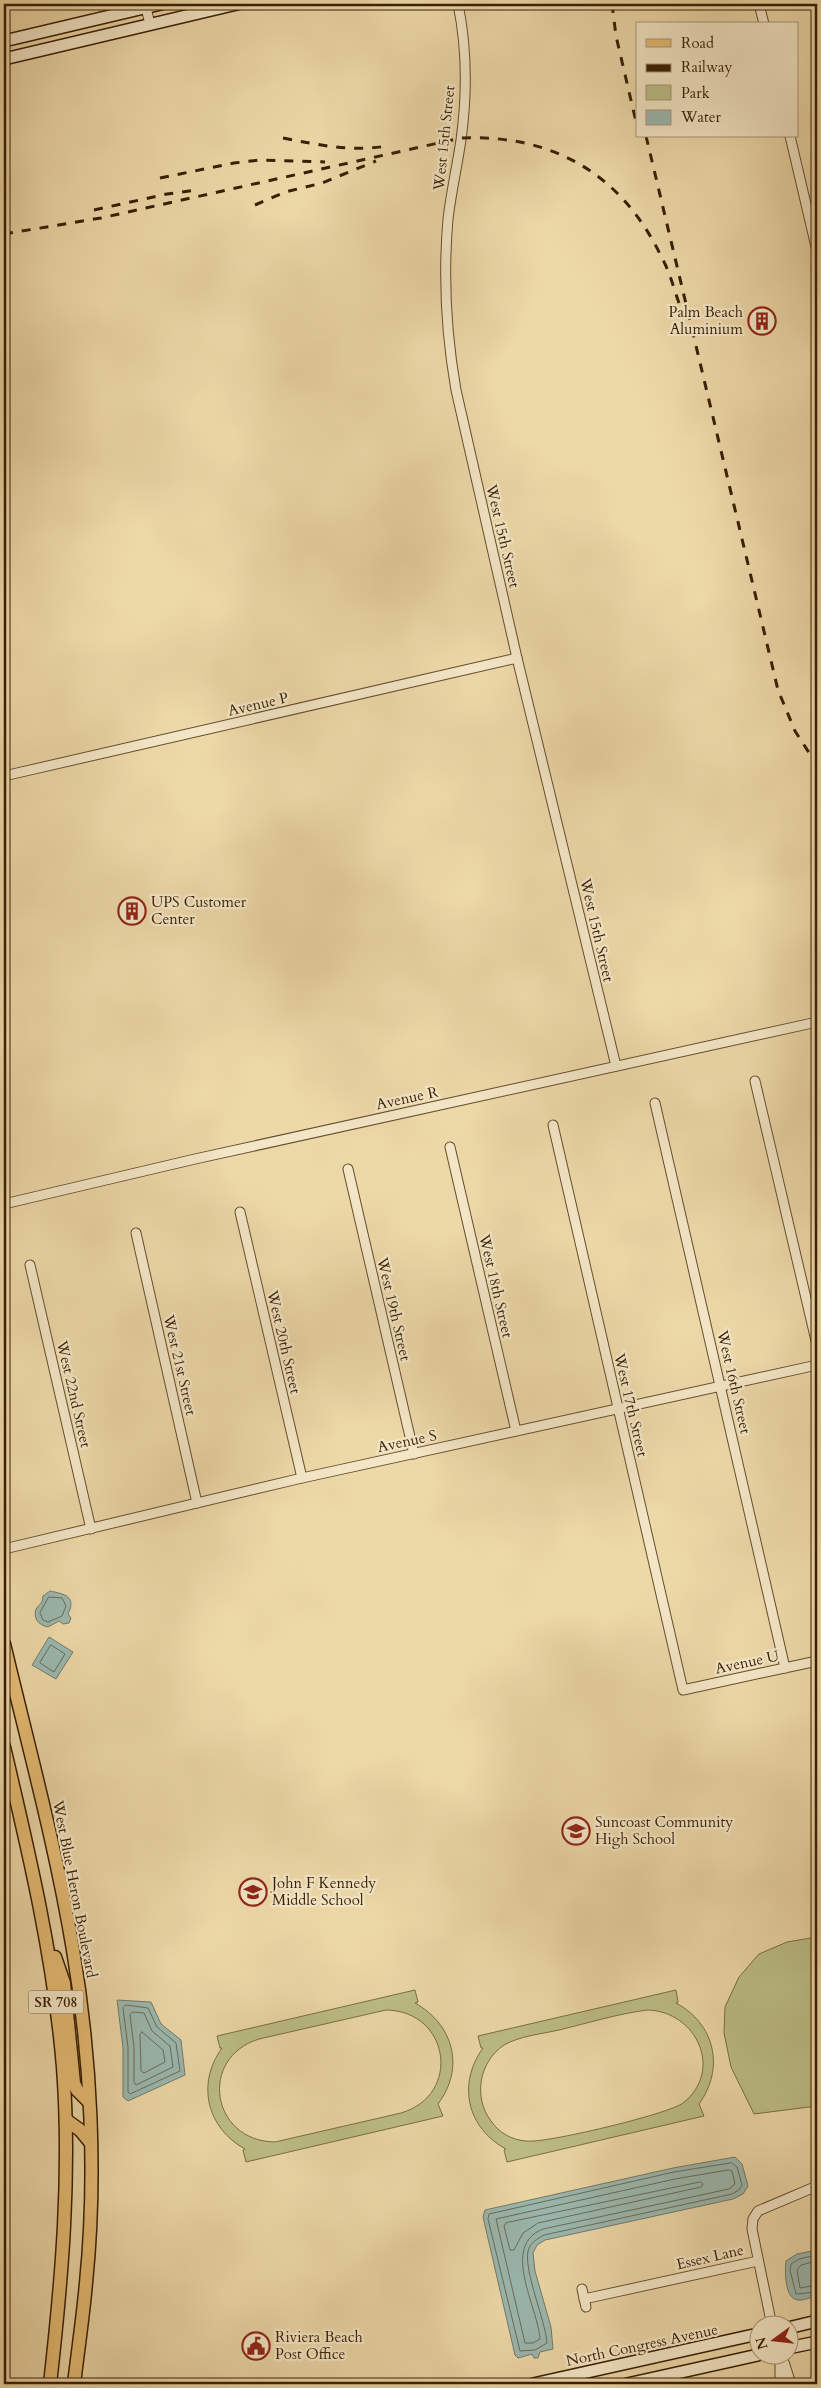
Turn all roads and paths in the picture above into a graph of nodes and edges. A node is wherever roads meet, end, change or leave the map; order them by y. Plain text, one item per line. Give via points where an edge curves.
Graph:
1 (161, 4) edge
2 (237, 4) edge
3 (458, 4) edge
4 (759, 4) edge
5 (145, 5) edge
6 (764, 22) edge
7 (150, 24) junction
8 (4, 41) edge
9 (4, 58) edge
10 (790, 138) edge
11 (817, 251) edge
12 (518, 658) junction
13 (4, 776) edge
14 (817, 1022) edge
15 (616, 1066) junction
16 (755, 1082) dead end
17 (655, 1103) dead end
18 (553, 1125) dead end
19 (450, 1147) dead end
20 (348, 1169) dead end
21 (4, 1204) edge
22 (240, 1212) dead end
23 (136, 1233) dead end
24 (30, 1264) dead end
25 (817, 1345) edge
26 (817, 1365) edge
27 (720, 1386) junction
28 (618, 1409) junction
29 (516, 1431) junction
30 (414, 1454) junction
31 (302, 1478) junction
32 (197, 1504) junction
33 (91, 1529) junction
34 (4, 1549) edge
35 (4, 1644) edge
36 (817, 1661) edge
37 (785, 1668) junction
38 (683, 1690) joint
39 (4, 1747) edge
40 (48, 1954) junction
41 (89, 2102) junction
42 (66, 2120) junction
43 (90, 2142) junction
44 (817, 2186) edge
45 (758, 2261) junction
46 (582, 2289) dead end
47 (770, 2316) edge
48 (817, 2321) edge
49 (798, 2326) edge
50 (748, 2336) edge
51 (817, 2342) edge
52 (798, 2346) edge
53 (748, 2357) edge
54 (781, 2366) edge
55 (785, 2366) edge
56 (50, 2384) edge
57 (74, 2384) edge
58 (532, 2384) edge
59 (627, 2384) edge
60 (780, 2384) edge
61 (791, 2384) edge

1 - 5 street
2 - 7 street
3 - 12 street, West 15th Street via 465,98 445,262 449,351
4 - 6 street
5 - 7 street
5 - 8 street
7 - 9 street
10 - 11 street
12 - 13 street, Avenue P
12 - 15 street, West 15th Street
14 - 15 street, Avenue R
15 - 21 street, Avenue R
16 - 25 street
17 - 27 street, West 16th Street
18 - 28 street, West 17th Street
19 - 29 street, West 18th Street
20 - 30 street, West 19th Street
22 - 31 street, West 20th Street
23 - 32 street, West 21st Street
24 - 33 street, West 22nd Street
26 - 27 street, Avenue S
27 - 28 street, Avenue S
27 - 37 street, West 16th Street
28 - 29 street, Avenue S
28 - 38 street, West 17th Street
29 - 30 street, Avenue S
30 - 31 street, Avenue S
31 - 32 street, Avenue S
32 - 33 street, Avenue S
33 - 34 street, Avenue S
35 - 41 main road, West Blue Heron Boulevard / SR 708 via 65,1906 80,1998
36 - 37 street, Avenue U
37 - 38 street, Avenue U
39 - 40 main road, SR 708
40 - 41 main road via 57,1958 64,1983 74,2083
40 - 42 main road, SR 708 via 58,2014
41 - 43 main road, West Blue Heron Boulevard / SR 708
42 - 43 main road
42 - 56 main road, SR 708 via 65,2233
43 - 57 main road, West Blue Heron Boulevard / SR 708 via 86,2281
44 - 45 street, Essex Lane via 774,2202 755,2214 752,2229
45 - 46 street, Essex Lane via 585,2303
45 - 47 street
48 - 49 street
50 - 58 street, North Congress Avenue
51 - 52 street
53 - 59 street
54 - 60 street
55 - 61 street

